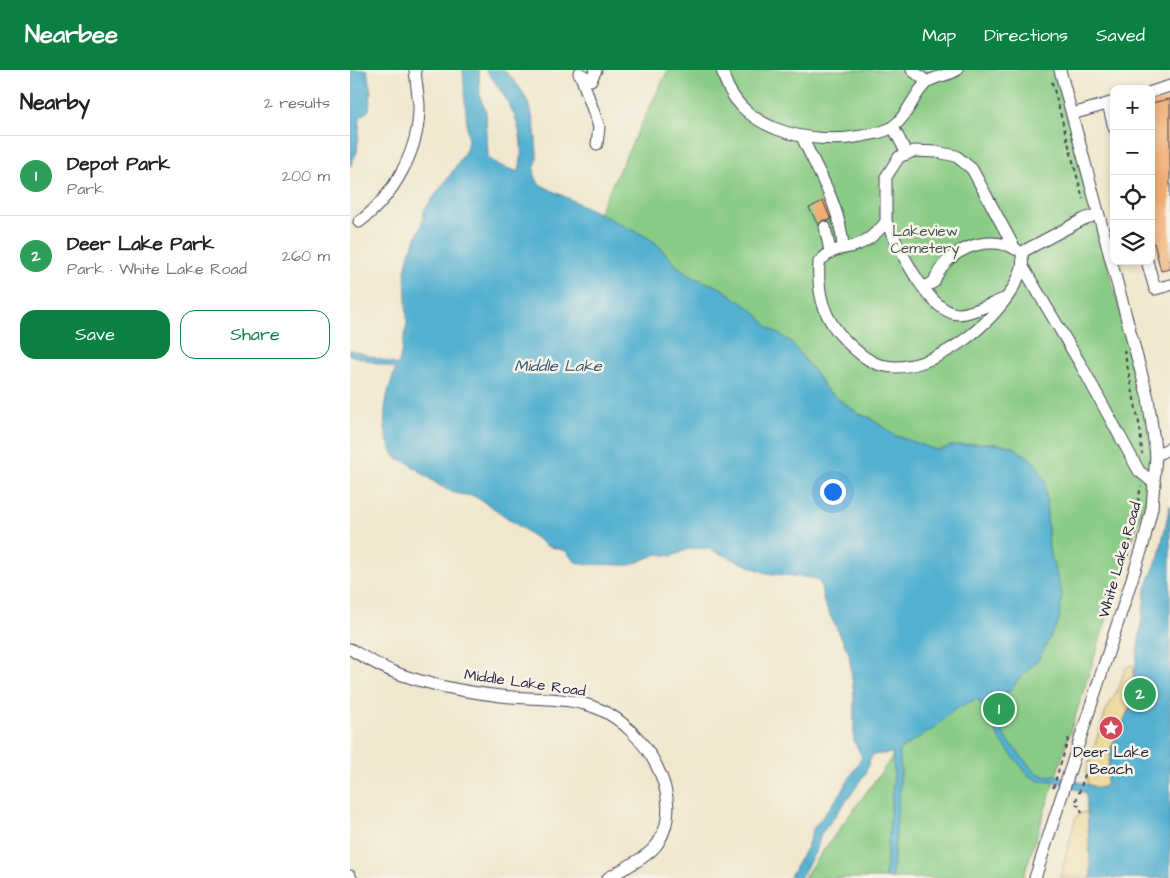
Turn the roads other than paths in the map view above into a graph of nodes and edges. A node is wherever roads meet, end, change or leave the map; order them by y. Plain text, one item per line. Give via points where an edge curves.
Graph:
1 (415, 70) edge
2 (722, 70) edge
3 (912, 70) edge
4 (957, 70) edge
5 (1060, 70) edge
6 (586, 74) edge
7 (927, 82) junction
8 (1170, 86) edge
9 (1155, 91) edge
10 (1110, 103) edge
11 (1072, 114) junction
12 (893, 127) junction
13 (802, 137) junction
14 (597, 144) dead end
15 (906, 154) junction
16 (1098, 214) junction
17 (359, 222) dead end
18 (886, 222) junction
19 (825, 227) dead end
20 (1110, 243) edge
21 (843, 247) junction
22 (1019, 250) junction
23 (830, 251) junction
24 (1118, 265) edge
25 (1148, 265) edge
26 (1023, 267) junction
27 (1170, 285) edge
28 (924, 287) junction
29 (1004, 299) junction
30 (1170, 448) edge
31 (1156, 455) junction
32 (1155, 484) junction
33 (350, 649) edge
34 (608, 878) edge
35 (1035, 878) edge

1 - 17 street via 419,106 416,137 408,159 378,206
2 - 13 street via 732,95 749,114 770,126
3 - 7 street
4 - 7 street
5 - 11 street, White Lake Road
6 - 14 street via 599,127
7 - 12 street
8 - 9 street
10 - 11 street
11 - 16 street, White Lake Road
12 - 13 street via 848,139
12 - 15 street
13 - 21 street via 833,204 842,230
15 - 18 street via 899,157 886,177
15 - 22 street via 914,151 944,153 956,156 972,169
16 - 20 street, White Lake Road
16 - 22 street
18 - 21 street via 876,234 856,246
18 - 28 street
19 - 23 street
21 - 23 street
22 - 26 street
22 - 28 street via 1006,244 980,244 956,252 937,270 934,282
23 - 29 street via 820,262 818,286 825,311 840,336 860,354 881,365 910,366 938,358 965,341
24 - 31 street, White Lake Road via 1148,398
25 - 27 street via 1155,289
26 - 29 street
26 - 32 street via 1138,471
28 - 29 street via 945,310 959,314
30 - 31 street
31 - 32 street, White Lake Road
32 - 35 street, White Lake Road via 1143,544
33 - 34 street, Middle Lake Road via 393,672 446,686 504,696 545,698 599,709 633,733 655,762 668,801 668,816 656,846

